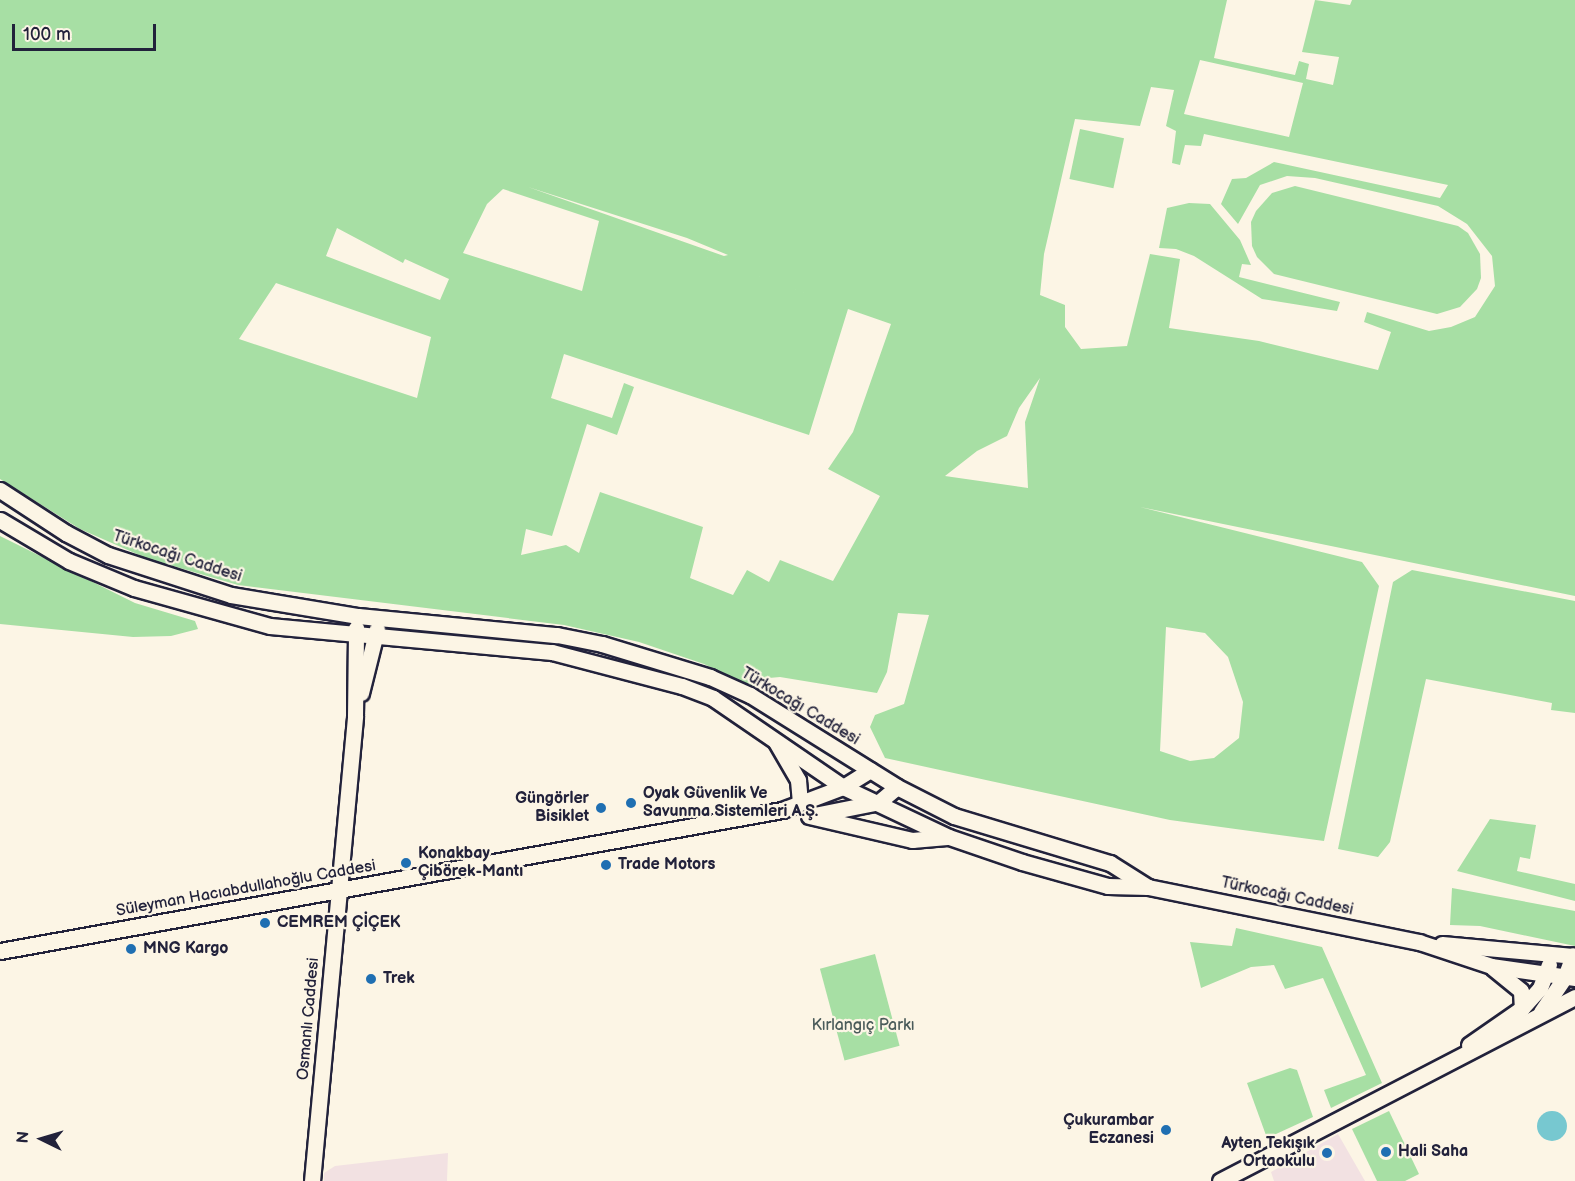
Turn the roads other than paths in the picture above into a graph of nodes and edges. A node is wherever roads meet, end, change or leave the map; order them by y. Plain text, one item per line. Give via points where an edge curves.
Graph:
1 (0, 490) edge
2 (0, 520) edge
3 (358, 616) junction
4 (378, 618) junction
5 (354, 636) junction
6 (375, 638) junction
7 (750, 695) junction
8 (739, 714) junction
9 (355, 716) junction
10 (773, 737) junction
11 (870, 770) junction
12 (843, 787) junction
13 (897, 787) junction
14 (800, 802) junction
15 (879, 802) junction
16 (782, 810) junction
17 (809, 816) junction
18 (949, 837) junction
19 (1148, 887) junction
20 (339, 892) junction
21 (1419, 942) junction
22 (0, 951) edge
23 (1551, 953) junction
24 (1574, 956) edge
25 (1491, 966) junction
26 (1547, 974) junction
27 (1570, 978) edge
28 (1575, 997) edge
29 (1522, 1008) junction
30 (1539, 1015) junction
31 (1453, 1058) junction
32 (312, 1181) edge
33 (1220, 1181) edge

1 - 3 main road, Türkocağı Caddesi via 66,533 108,555 158,573 231,596
2 - 5 main road via 69,561 134,588 270,626
3 - 4 main road, Türkocağı Caddesi
3 - 5 main road, Osmanlı Caddesi
4 - 6 main road, Osmanlı Caddesi
4 - 7 main road, Türkocağı Caddesi via 579,639 690,670
5 - 6 main road, Türkocağı Caddesi
5 - 9 main road, Osmanlı Caddesi
6 - 8 main road, Türkocağı Caddesi via 552,652 682,686
6 - 9 main road, Osmanlı Caddesi
7 - 8 main road
7 - 11 main road, Türkocağı Caddesi
8 - 10 main road, Türkocağı Caddesi
9 - 20 main road, Osmanlı Caddesi
10 - 12 main road, Türkocağı Caddesi
10 - 14 main road via 798,780
11 - 12 main road, Süleyman Hacıabdullahoğlu Caddesi
11 - 13 main road, Türkocağı Caddesi
12 - 14 main road, Süleyman Hacıabdullahoğlu Caddesi
12 - 15 main road, Türkocağı Caddesi
13 - 15 main road
13 - 19 main road, Türkocağı Caddesi via 987,828 1110,863
14 - 16 main road, Süleyman Hacıabdullahoğlu Caddesi
15 - 17 main road, Süleyman Hacıabdullahoğlu Caddesi
15 - 18 main road, Türkocağı Caddesi
16 - 17 main road, Süleyman Hacıabdullahoğlu Caddesi
16 - 20 main road, Süleyman Hacıabdullahoğlu Caddesi
17 - 18 main road via 912,840
18 - 19 main road, Türkocağı Caddesi via 1108,886
19 - 21 main road, Türkocağı Caddesi
20 - 22 main road, Süleyman Hacıabdullahoğlu Caddesi
20 - 32 main road, Osmanlı Caddesi
21 - 23 main road, Türkocağı Caddesi
21 - 25 main road, Türkocağı Caddesi
23 - 24 main road, Türkocağı Caddesi
23 - 26 main road
24 - 27 main road
25 - 26 main road, Türkocağı Caddesi
25 - 29 main road via 1521,992
26 - 27 main road, Türkocağı Caddesi
26 - 29 main road
27 - 30 main road
28 - 30 main road
29 - 31 main road
30 - 31 main road via 1494,1041
31 - 33 main road

